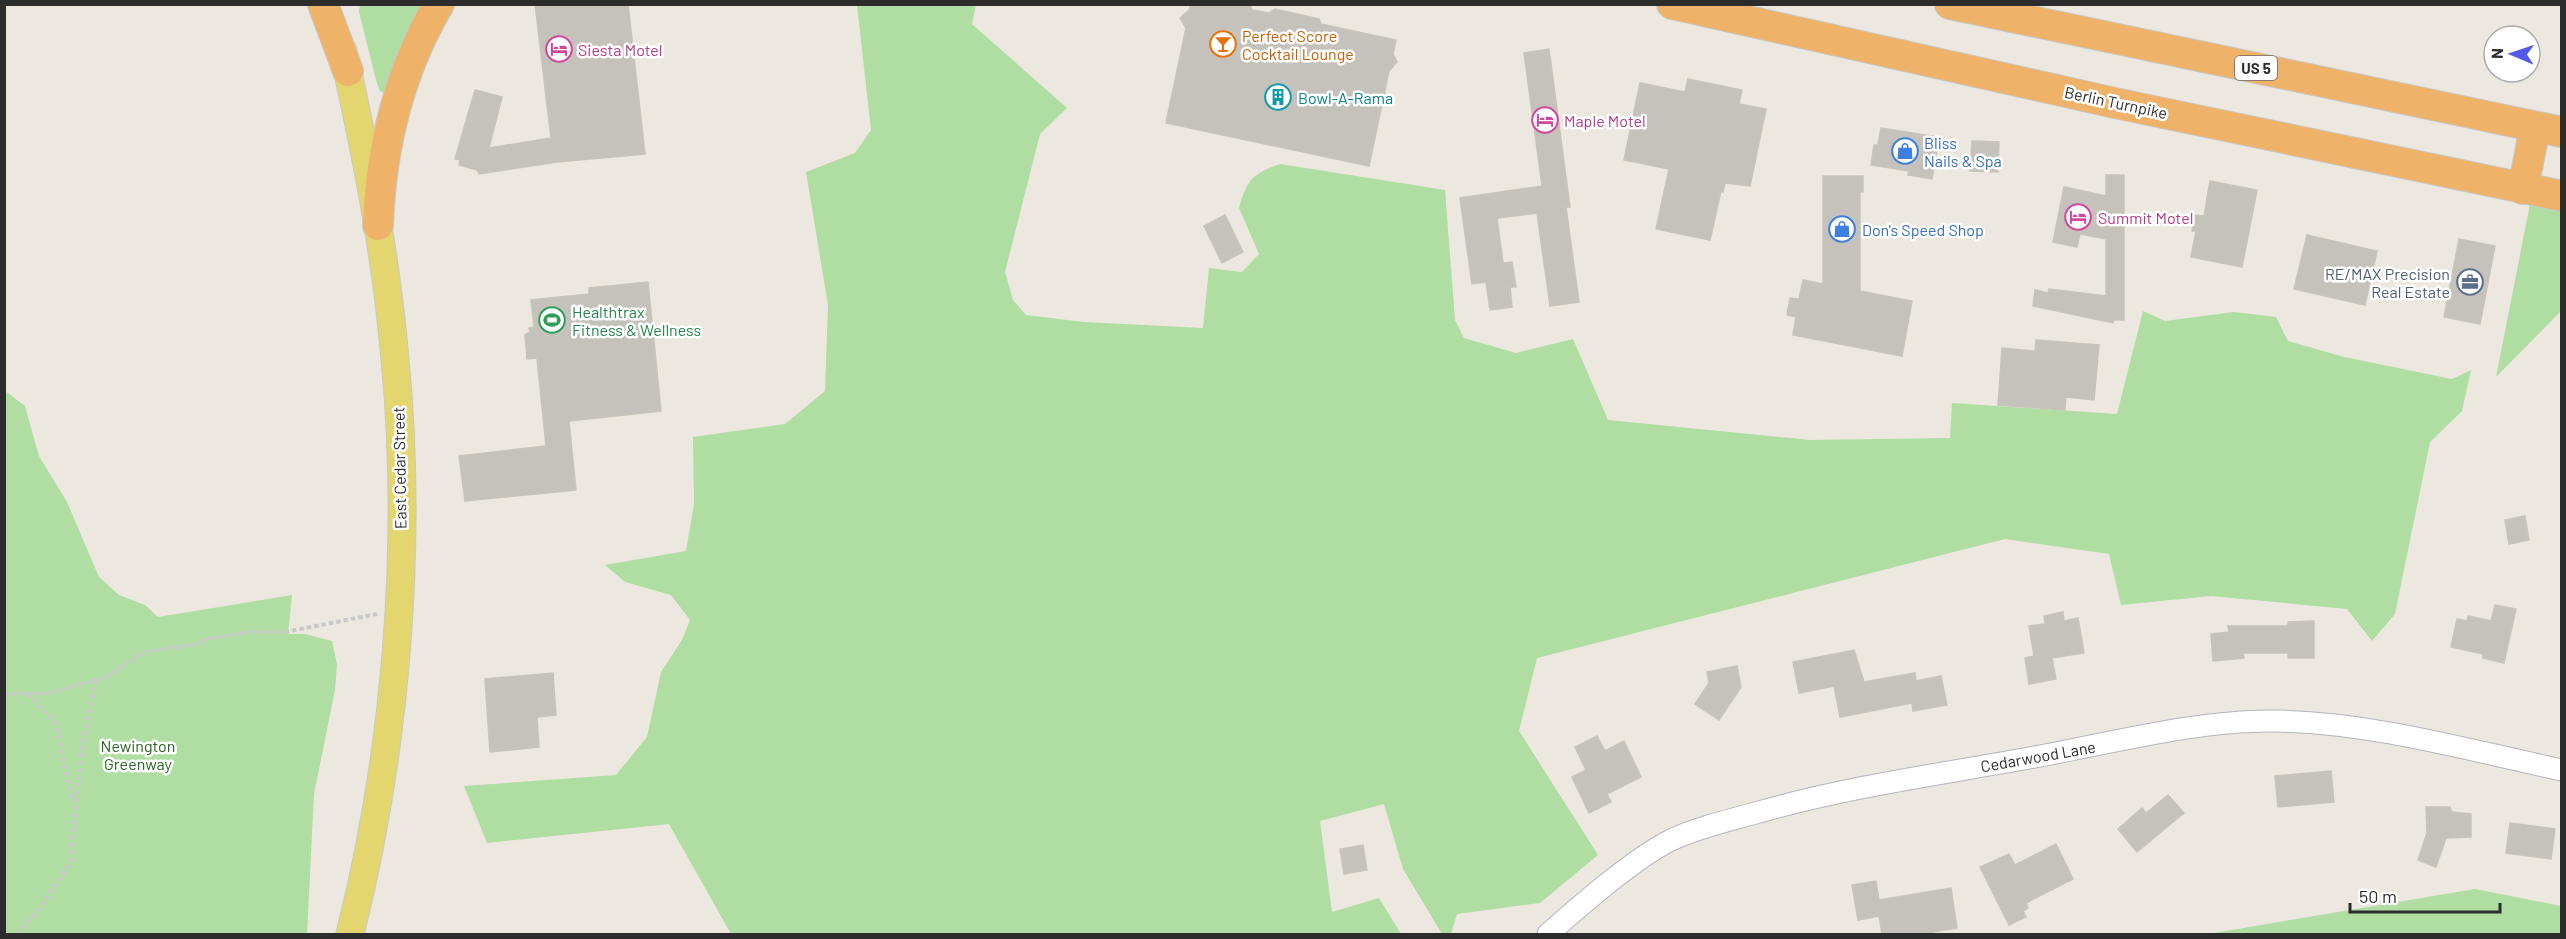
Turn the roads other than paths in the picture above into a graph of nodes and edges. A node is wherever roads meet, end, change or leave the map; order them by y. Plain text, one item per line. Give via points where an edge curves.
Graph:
1 (323, 4) edge
2 (331, 4) edge
3 (439, 4) edge
4 (1672, 4) edge
5 (1950, 4) edge
6 (348, 71) junction
7 (2548, 129) edge
8 (2523, 189) junction
9 (2562, 196) edge
10 (378, 225) junction
11 (2562, 770) edge
12 (350, 934) edge
13 (1548, 934) edge

1 - 6 highway
2 - 6 main road, East Cedar Street
3 - 10 highway via 407,72 388,128
4 - 8 highway, Berlin Turnpike
5 - 7 highway, US 5
6 - 10 main road, East Cedar Street
7 - 8 highway
8 - 9 highway, Berlin Turnpike
10 - 12 main road, East Cedar Street via 393,335 402,498 397,613 379,783
11 - 13 street, Cedarwood Lane via 2378,731 2302,722 2227,723 1832,794 1724,822 1671,841

